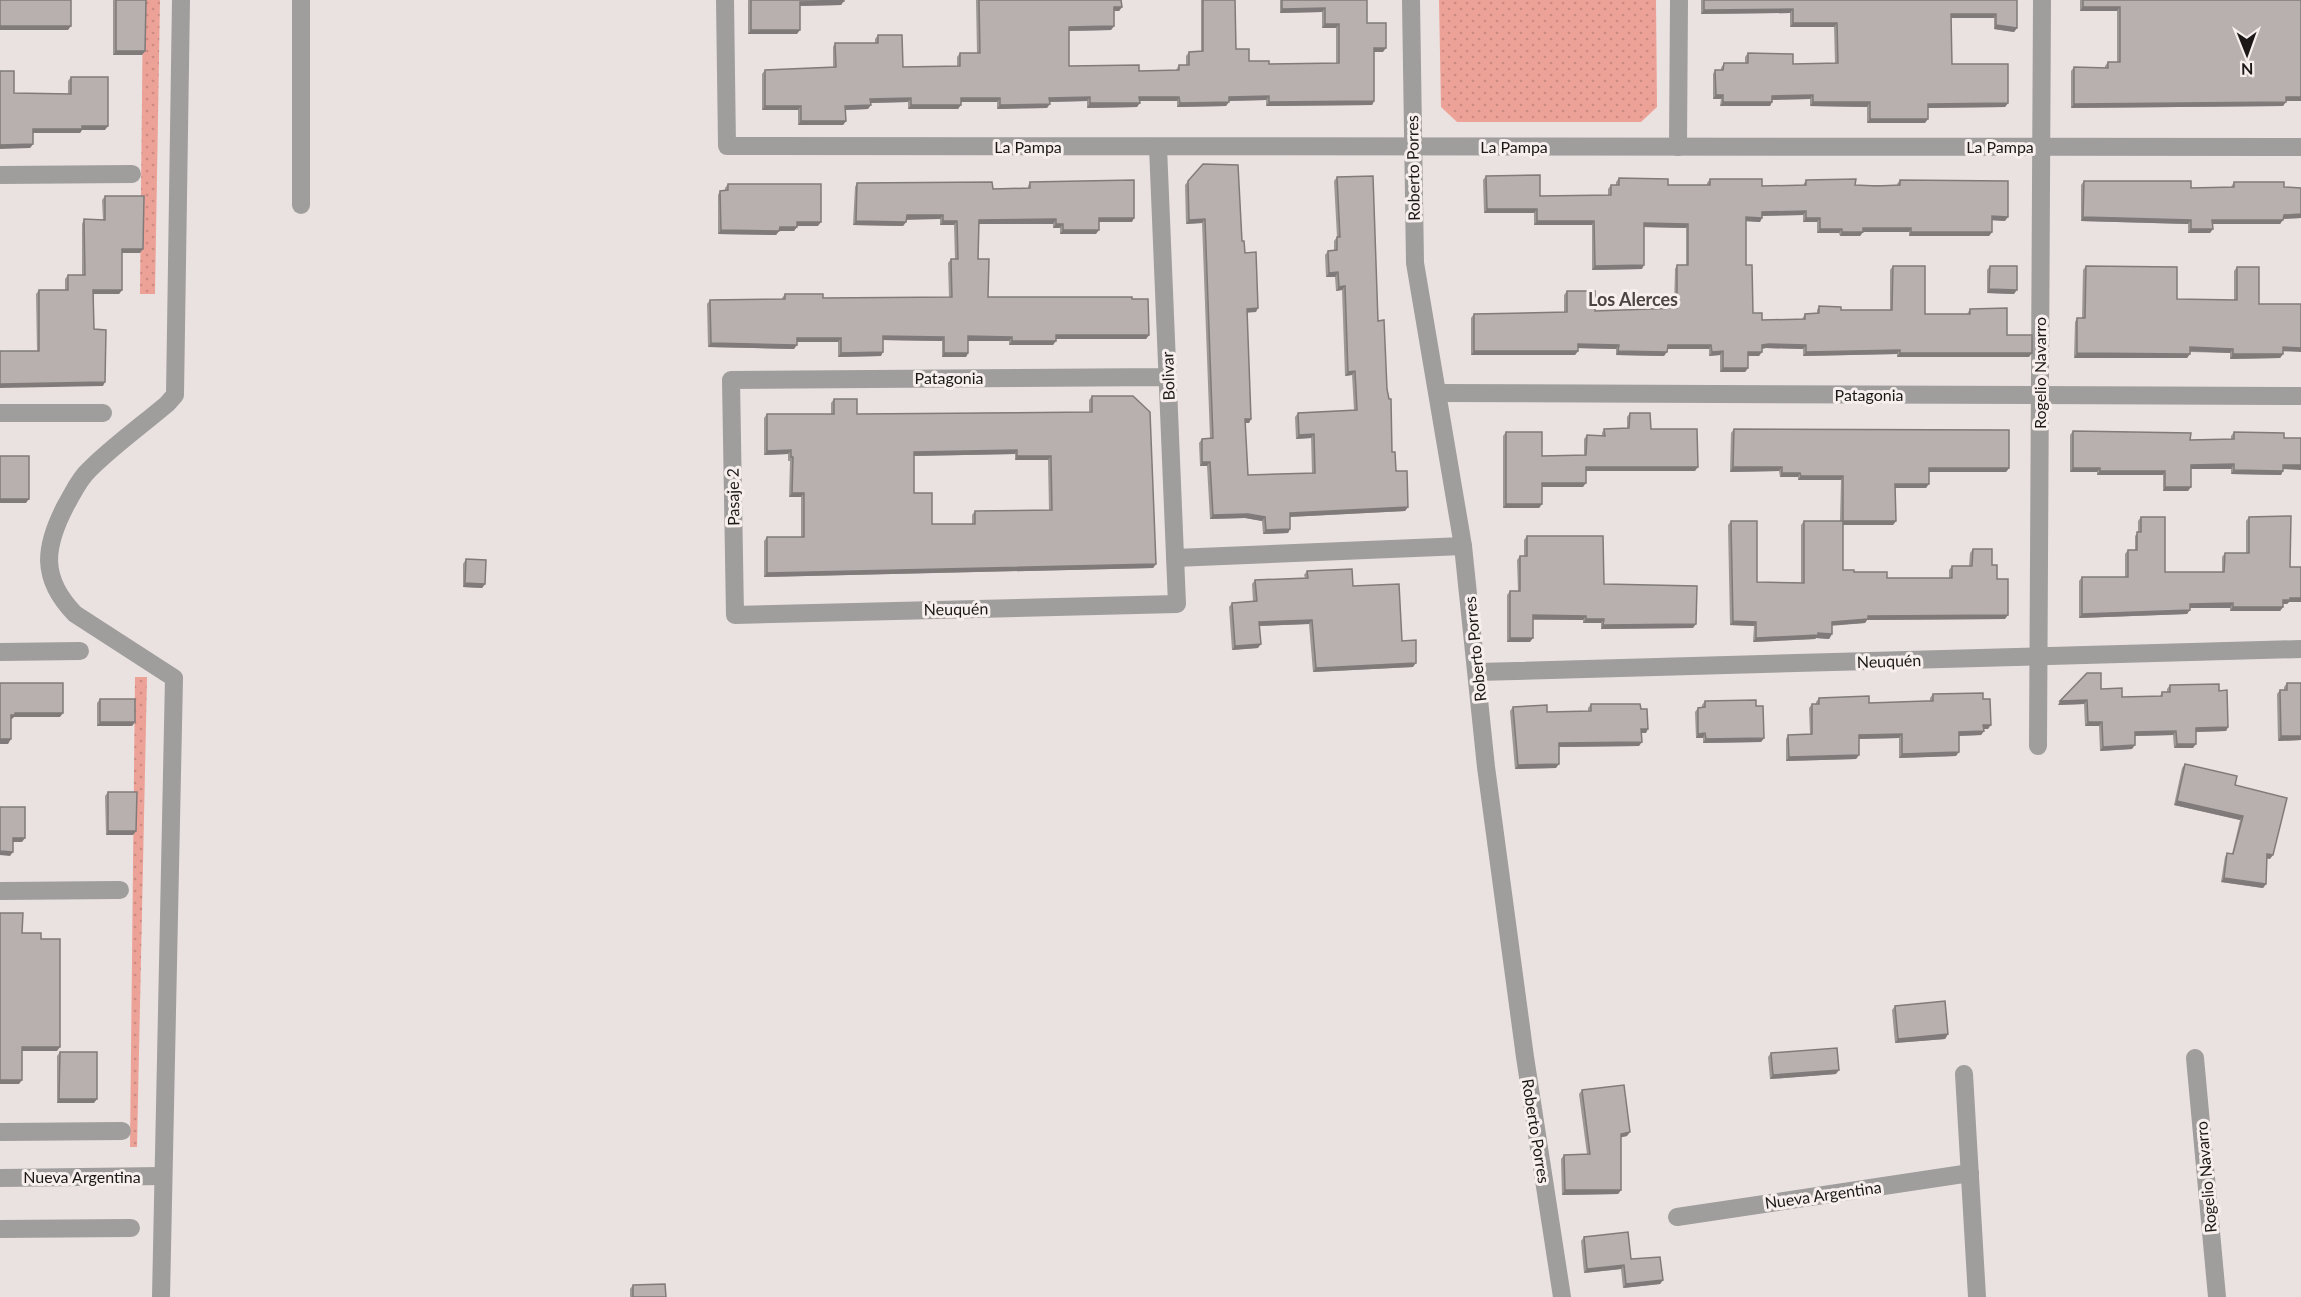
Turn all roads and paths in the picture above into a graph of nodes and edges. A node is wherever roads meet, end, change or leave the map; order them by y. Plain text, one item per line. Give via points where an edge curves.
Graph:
1 (181, 0) edge
2 (301, 0) edge
3 (725, 0) edge
4 (1411, 0) edge
5 (1679, 0) edge
6 (2042, 0) edge
7 (1158, 147) junction
8 (1413, 147) junction
9 (1678, 147) junction
10 (2041, 147) junction
11 (2301, 147) edge
12 (132, 174) dead end
13 (0, 175) edge
14 (301, 205) dead end
15 (1168, 377) junction
16 (731, 380) joint
17 (1438, 393) junction
18 (2040, 395) junction
19 (2301, 396) edge
20 (0, 413) edge
21 (103, 413) dead end
22 (1463, 546) junction
23 (1175, 558) junction
24 (1177, 604) joint
25 (735, 615) joint
26 (2301, 649) edge
27 (80, 651) dead end
28 (0, 652) edge
29 (2039, 656) junction
30 (1477, 672) junction
31 (2038, 746) dead end
32 (120, 890) dead end
33 (0, 891) edge
34 (2195, 1058) dead end
35 (1964, 1074) dead end
36 (122, 1131) dead end
37 (0, 1132) edge
38 (1970, 1173) junction
39 (164, 1176) junction
40 (0, 1178) edge
41 (1677, 1216) dead end
42 (131, 1228) dead end
43 (0, 1229) edge
44 (161, 1297) edge
45 (1562, 1297) edge
46 (1977, 1297) edge
47 (2217, 1297) edge

1 - 39 street via 175,395 87,471 52,533 49,550 55,587 75,614 174,678
2 - 14 street
3 - 7 street, La Pampa via 727,147
4 - 8 street, Roberto Porres
5 - 9 street
6 - 10 street, Rogelio Navarro
7 - 8 street, La Pampa
7 - 15 street, Bolivar
8 - 9 street, La Pampa
8 - 17 street, Roberto Porres via 1415,263
9 - 10 street, La Pampa
10 - 11 street, La Pampa
10 - 18 street, Rogelio Navarro
12 - 13 street
15 - 16 street, Patagonia
15 - 23 street, Bolivar
16 - 25 street, Pasaje 2
17 - 18 street, Patagonia
17 - 22 street, Roberto Porres
18 - 19 street, Patagonia
18 - 29 street, Rogelio Navarro
20 - 21 street
22 - 23 street
22 - 30 street, Roberto Porres
23 - 24 street, Bolivar
24 - 25 street, Neuquén
26 - 29 street, Neuquén
27 - 28 street
29 - 30 street, Neuquén
29 - 31 street, Rogelio Navarro
30 - 45 street, Roberto Porres via 1523,1045
32 - 33 street
34 - 47 street, Rogelio Navarro
35 - 38 street
36 - 37 street
38 - 41 street, Nueva Argentina
38 - 46 street
39 - 40 street, Nueva Argentina
39 - 44 street
42 - 43 street

